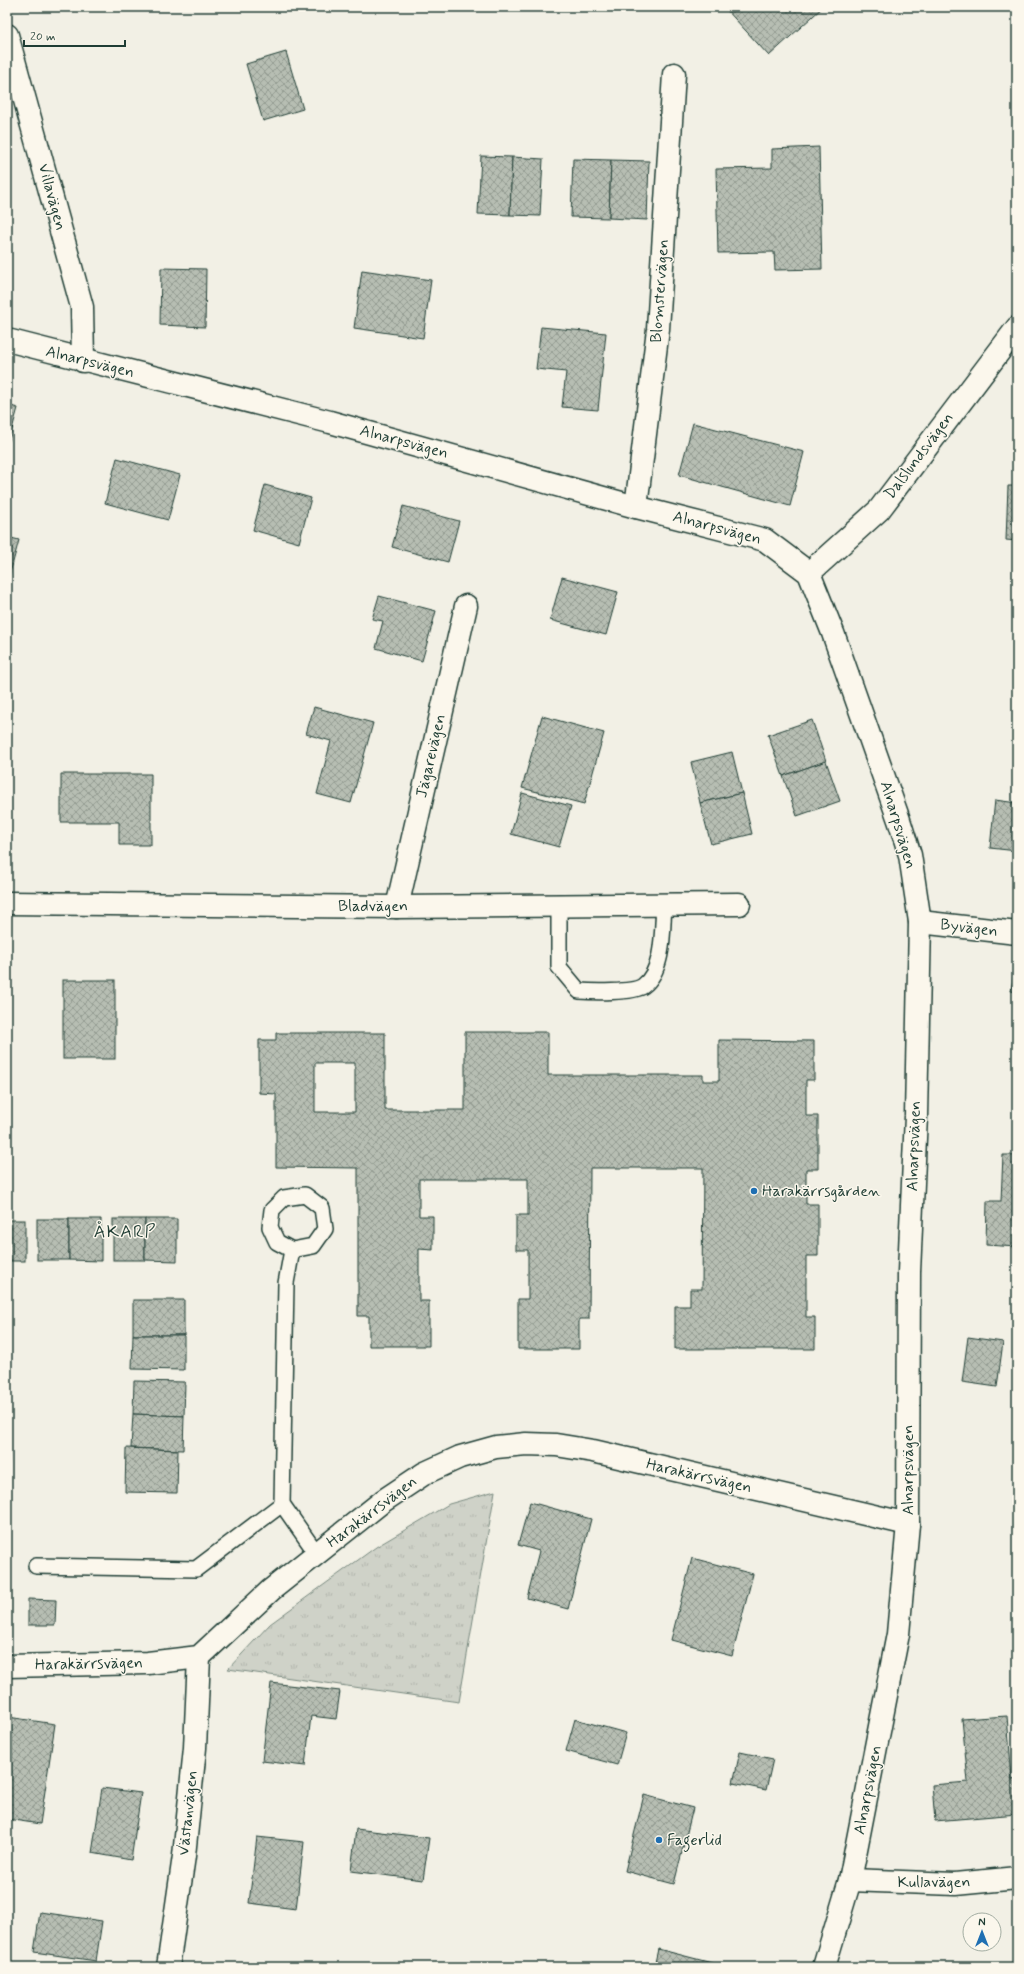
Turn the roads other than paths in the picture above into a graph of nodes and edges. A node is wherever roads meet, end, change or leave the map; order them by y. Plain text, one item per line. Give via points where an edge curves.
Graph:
1 (7, 35) edge
2 (674, 74) dead end
3 (1017, 328) edge
4 (7, 340) edge
5 (83, 361) junction
6 (636, 507) junction
7 (809, 573) junction
8 (466, 606) dead end
9 (7, 903) edge
10 (664, 904) junction
11 (739, 904) dead end
12 (559, 906) junction
13 (396, 907) junction
14 (920, 922) junction
15 (1017, 933) edge
16 (292, 1250) dead end
17 (282, 1504) junction
18 (908, 1524) junction
19 (317, 1554) junction
20 (36, 1566) dead end
21 (199, 1658) junction
22 (7, 1666) edge
23 (1017, 1878) edge
24 (850, 1880) junction
25 (168, 1967) edge
26 (824, 1967) edge

1 - 5 street, Villavägen via 82,307
2 - 6 street, Blomstervägen via 658,329
3 - 7 street, Dalslundsvägen via 878,510
4 - 5 street, Alnarpsvägen
5 - 6 street, Alnarpsvägen via 330,422
6 - 7 street, Alnarpsvägen via 764,540
7 - 14 street, Alnarpsvägen via 900,820 910,855
8 - 13 street, Jägarevägen
9 - 13 street, Bladvägen
10 - 11 street, Bladvägen
10 - 12 street, Bladvägen
10 - 12 lane via 660,953 655,971 642,986 608,993 579,991 559,967
12 - 13 street, Bladvägen
14 - 15 street, Byvägen
14 - 18 street, Alnarpsvägen via 916,1116 909,1272
16 - 17 lane via 286,1283
17 - 19 lane
17 - 20 lane via 196,1569
18 - 19 street, Harakärrsvägen via 593,1451 556,1445 526,1444 496,1447 460,1457 425,1473 383,1501
18 - 24 street, Alnarpsvägen via 898,1634
19 - 21 street, Harakärrsvägen via 271,1590
21 - 22 street, Harakärrsvägen via 148,1663
21 - 25 street, Västanvägen via 195,1748 184,1856
23 - 24 street, Kullavägen via 955,1884
24 - 26 street, Alnarpsvägen

